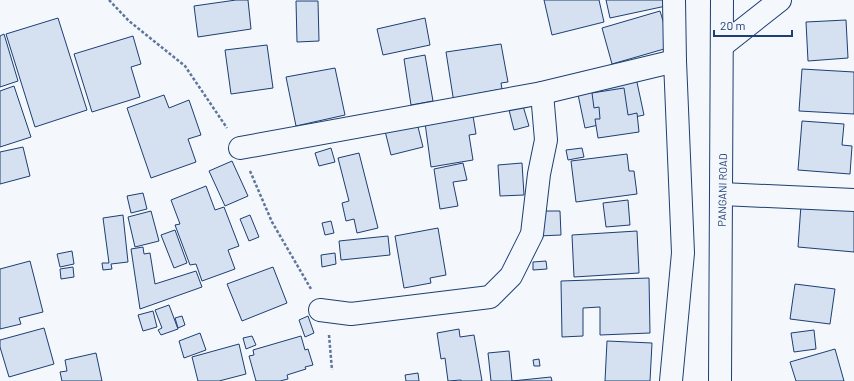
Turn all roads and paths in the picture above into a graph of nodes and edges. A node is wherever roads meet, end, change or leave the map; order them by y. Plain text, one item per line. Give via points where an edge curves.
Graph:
1 (674, 0) edge
2 (722, 0) edge
3 (780, 0) edge
4 (723, 45) junction
5 (675, 62) junction
6 (542, 93) junction
7 (240, 148) dead end
8 (722, 194) junction
9 (854, 200) edge
10 (320, 310) dead end
11 (670, 381) edge
12 (720, 381) edge

1 - 5 street
2 - 4 street, PANGANI ROAD
3 - 4 street
4 - 8 street, PANGANI ROAD
5 - 6 street
5 - 11 street via 683,253
6 - 7 street
6 - 10 street via 546,140 532,234 511,276 490,297 351,314
8 - 9 street
8 - 12 street, PANGANI ROAD

